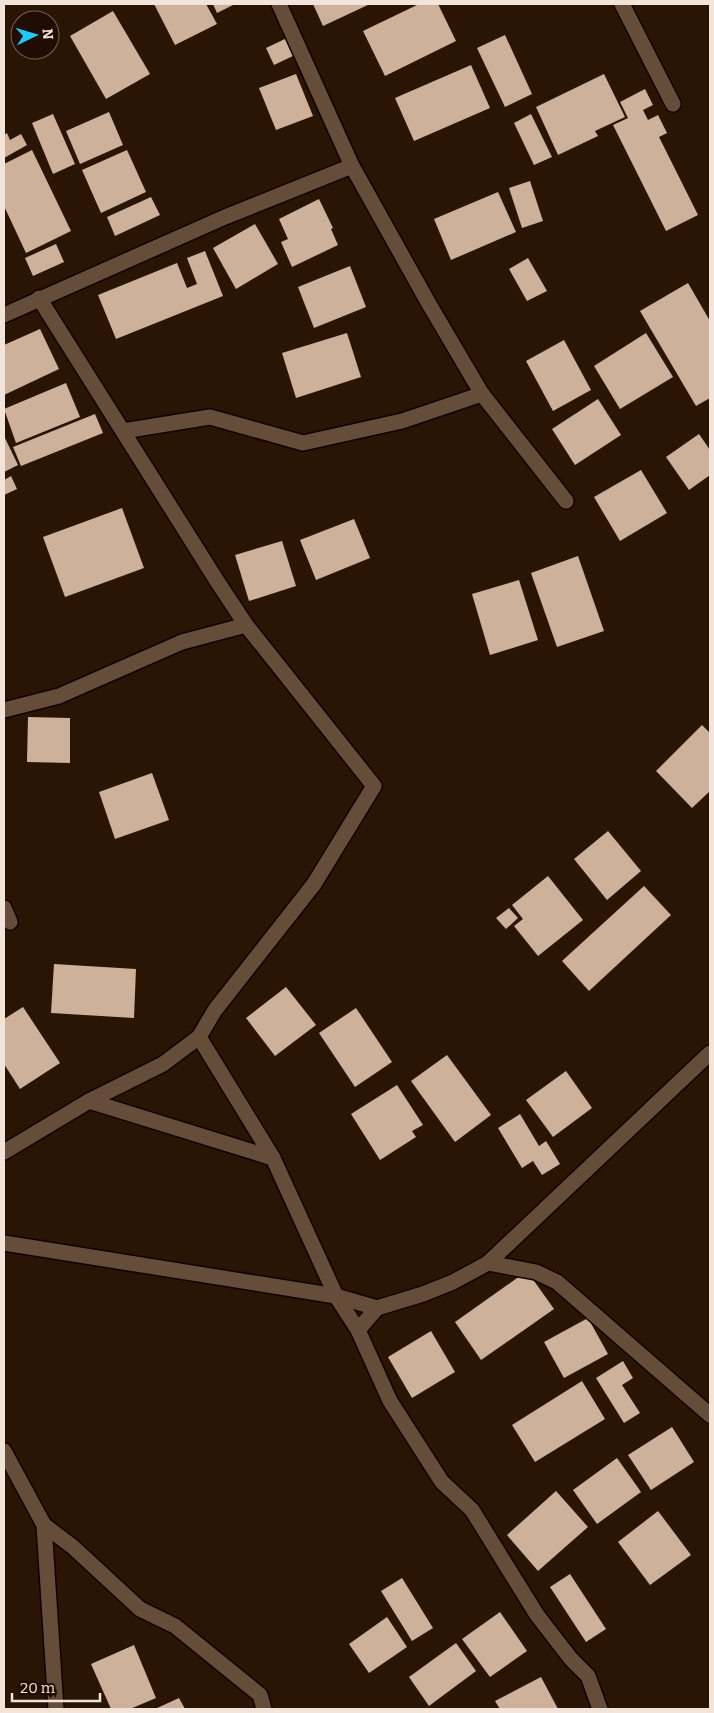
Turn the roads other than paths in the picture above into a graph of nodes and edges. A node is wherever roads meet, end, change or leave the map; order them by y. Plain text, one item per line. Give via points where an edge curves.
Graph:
1 (279, 4) edge
2 (627, 5) edge
3 (673, 104) dead end
4 (352, 166) junction
5 (39, 298) junction
6 (4, 315) edge
7 (482, 394) junction
8 (123, 431) junction
9 (566, 501) dead end
10 (246, 625) junction
11 (4, 710) edge
12 (4, 908) edge
13 (10, 922) dead end
14 (199, 1037) junction
15 (710, 1053) edge
16 (90, 1101) junction
17 (4, 1152) edge
18 (273, 1158) junction
19 (4, 1243) edge
20 (488, 1263) junction
21 (336, 1296) junction
22 (377, 1308) junction
23 (358, 1330) junction
24 (710, 1415) edge
25 (4, 1451) edge
26 (44, 1526) junction
27 (56, 1709) edge
28 (264, 1709) edge
29 (600, 1709) edge

1 - 4 street
2 - 3 street
4 - 5 street
4 - 7 street
5 - 6 street
5 - 8 street
7 - 8 street via 402,421 302,443 210,416
7 - 9 street
8 - 10 street
10 - 11 street via 182,642 59,696
10 - 14 street via 374,786 314,884 215,1010
12 - 13 street
14 - 16 street via 163,1064
14 - 18 street
15 - 20 street
16 - 17 street
16 - 18 street
18 - 21 street
19 - 21 street
20 - 22 street via 423,1294
20 - 24 street via 536,1272 557,1282
21 - 22 street
21 - 23 street
22 - 23 street
23 - 29 street via 390,1401 442,1482 472,1510 537,1616 588,1676
25 - 26 street
26 - 27 street
26 - 28 street via 73,1547 140,1609 175,1626 260,1695

